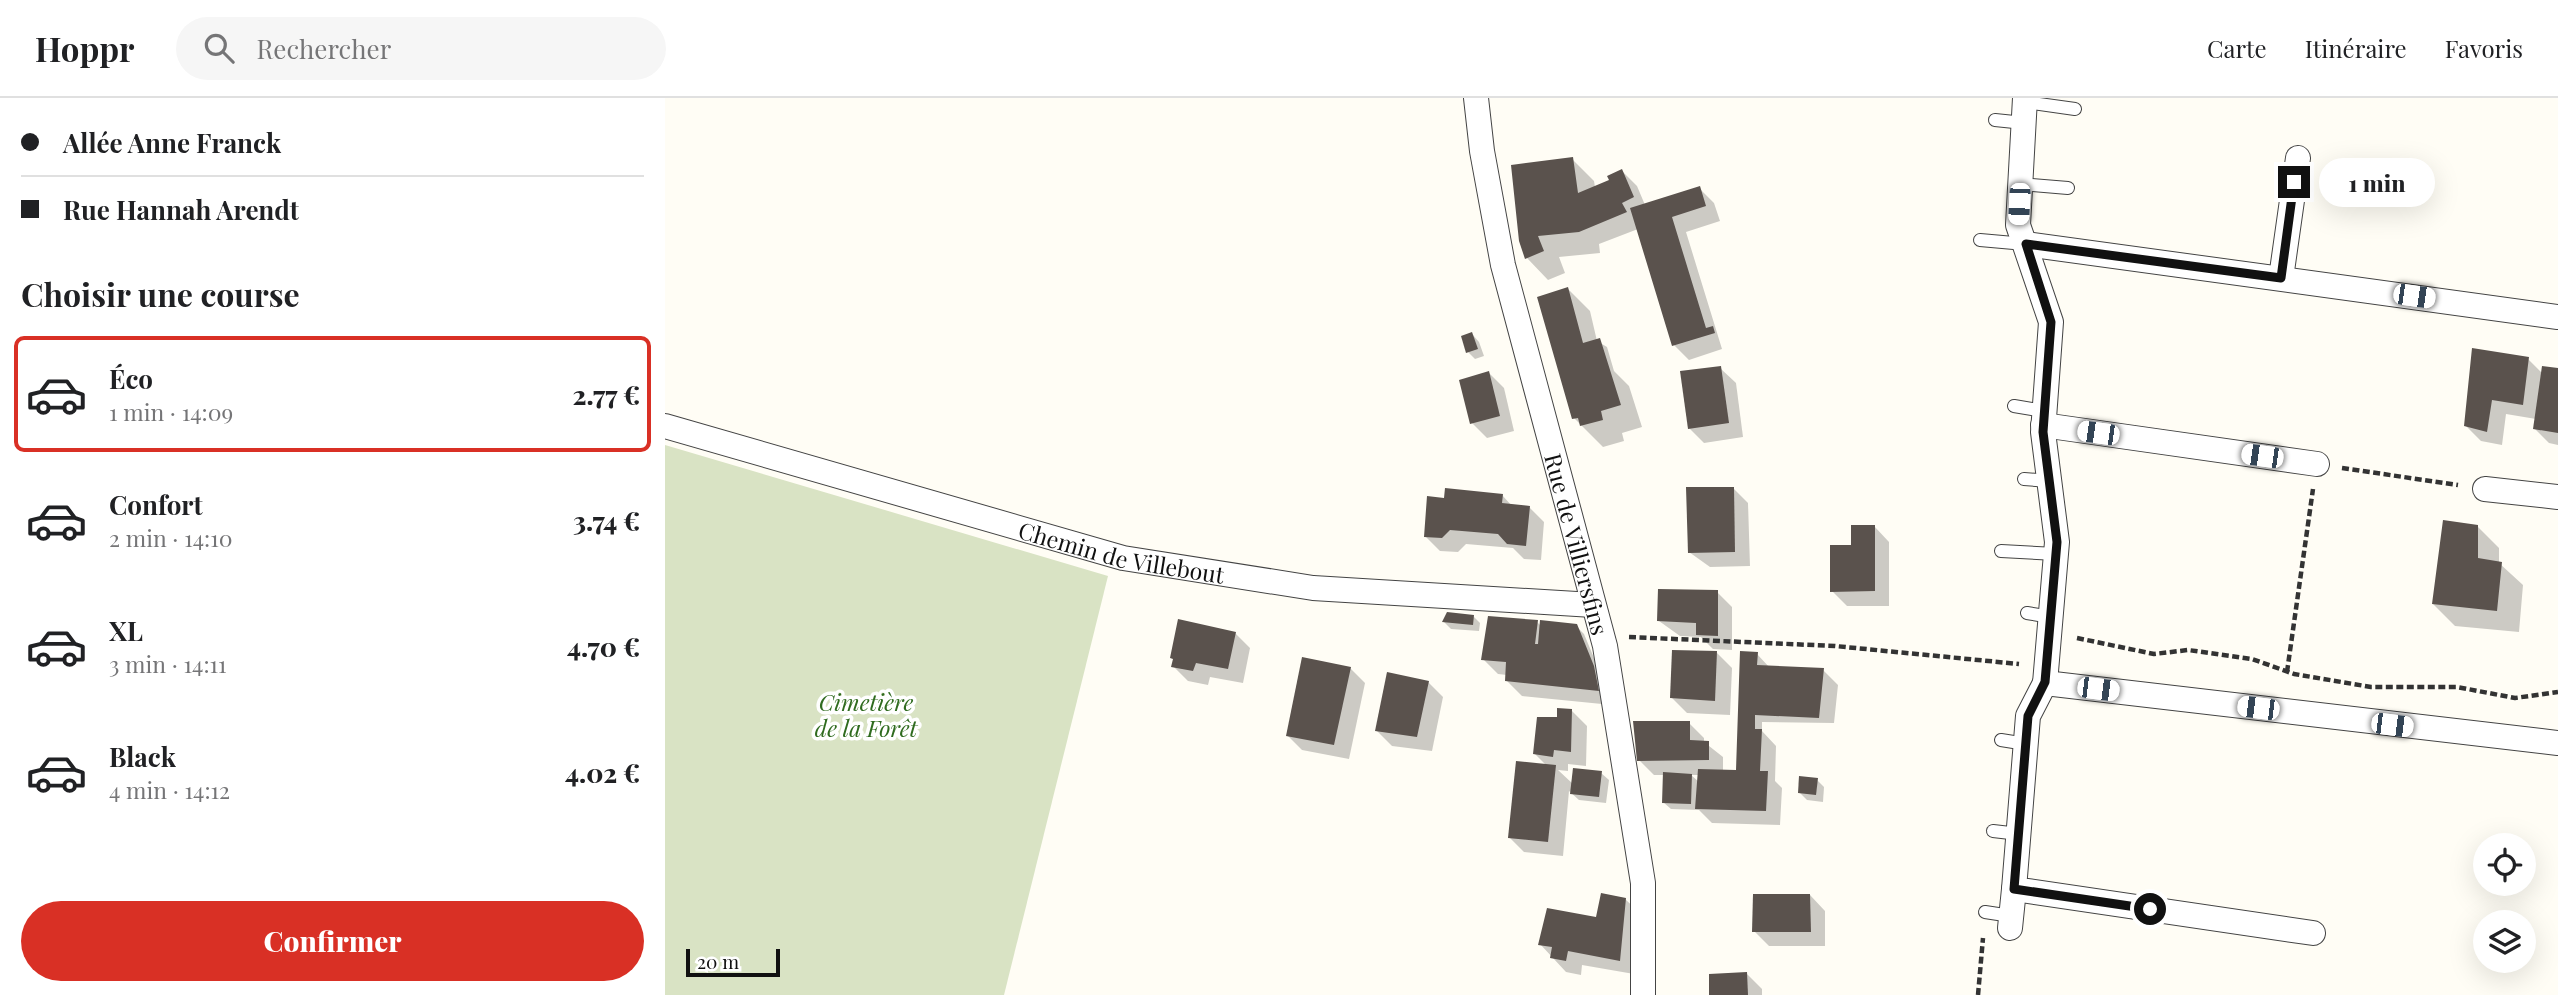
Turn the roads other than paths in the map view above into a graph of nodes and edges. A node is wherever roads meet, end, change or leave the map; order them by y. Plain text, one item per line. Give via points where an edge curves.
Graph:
1 (1476, 98) edge
2 (2025, 108) edge
3 (2075, 109) dead end
4 (1995, 120) dead end
5 (2298, 158) dead end
6 (2020, 184) junction
7 (2068, 188) dead end
8 (1980, 240) dead end
9 (2026, 244) junction
10 (2281, 278) junction
11 (2558, 317) edge
12 (2014, 406) dead end
13 (2044, 418) junction
14 (665, 426) edge
15 (2317, 464) road end
16 (2024, 479) dead end
17 (2049, 481) junction
18 (2485, 489) road end
19 (2558, 497) edge
20 (2001, 551) dead end
21 (2056, 554) junction
22 (1593, 605) junction
23 (2045, 682) junction
24 (2001, 740) dead end
25 (2558, 743) edge
26 (2026, 744) junction
27 (1993, 831) dead end
28 (2019, 834) junction
29 (2014, 889) junction
30 (1985, 912) road end
31 (2010, 922) joint
32 (2313, 933) dead end
33 (1643, 995) edge

1 - 22 street, Rue de Villiersfins via 1503,265
2 - 3 lane
2 - 4 lane
2 - 6 street
5 - 10 street
6 - 7 lane
6 - 9 street via 2018,225
8 - 9 lane
9 - 10 street
9 - 13 street via 2051,322
10 - 11 street
12 - 13 lane
13 - 15 street
13 - 17 street
14 - 22 street, Chemin de Villebout via 1123,558 1313,588
16 - 17 lane
17 - 21 street
18 - 19 street
20 - 21 lane
21 - 23 street via 2039,615
22 - 33 street, Rue de Villiersfins via 1605,646 1643,883
23 - 25 street
23 - 26 street via 2028,716
24 - 26 lane
26 - 28 street
27 - 28 lane
28 - 29 street
29 - 31 street
29 - 32 street
30 - 31 lane

